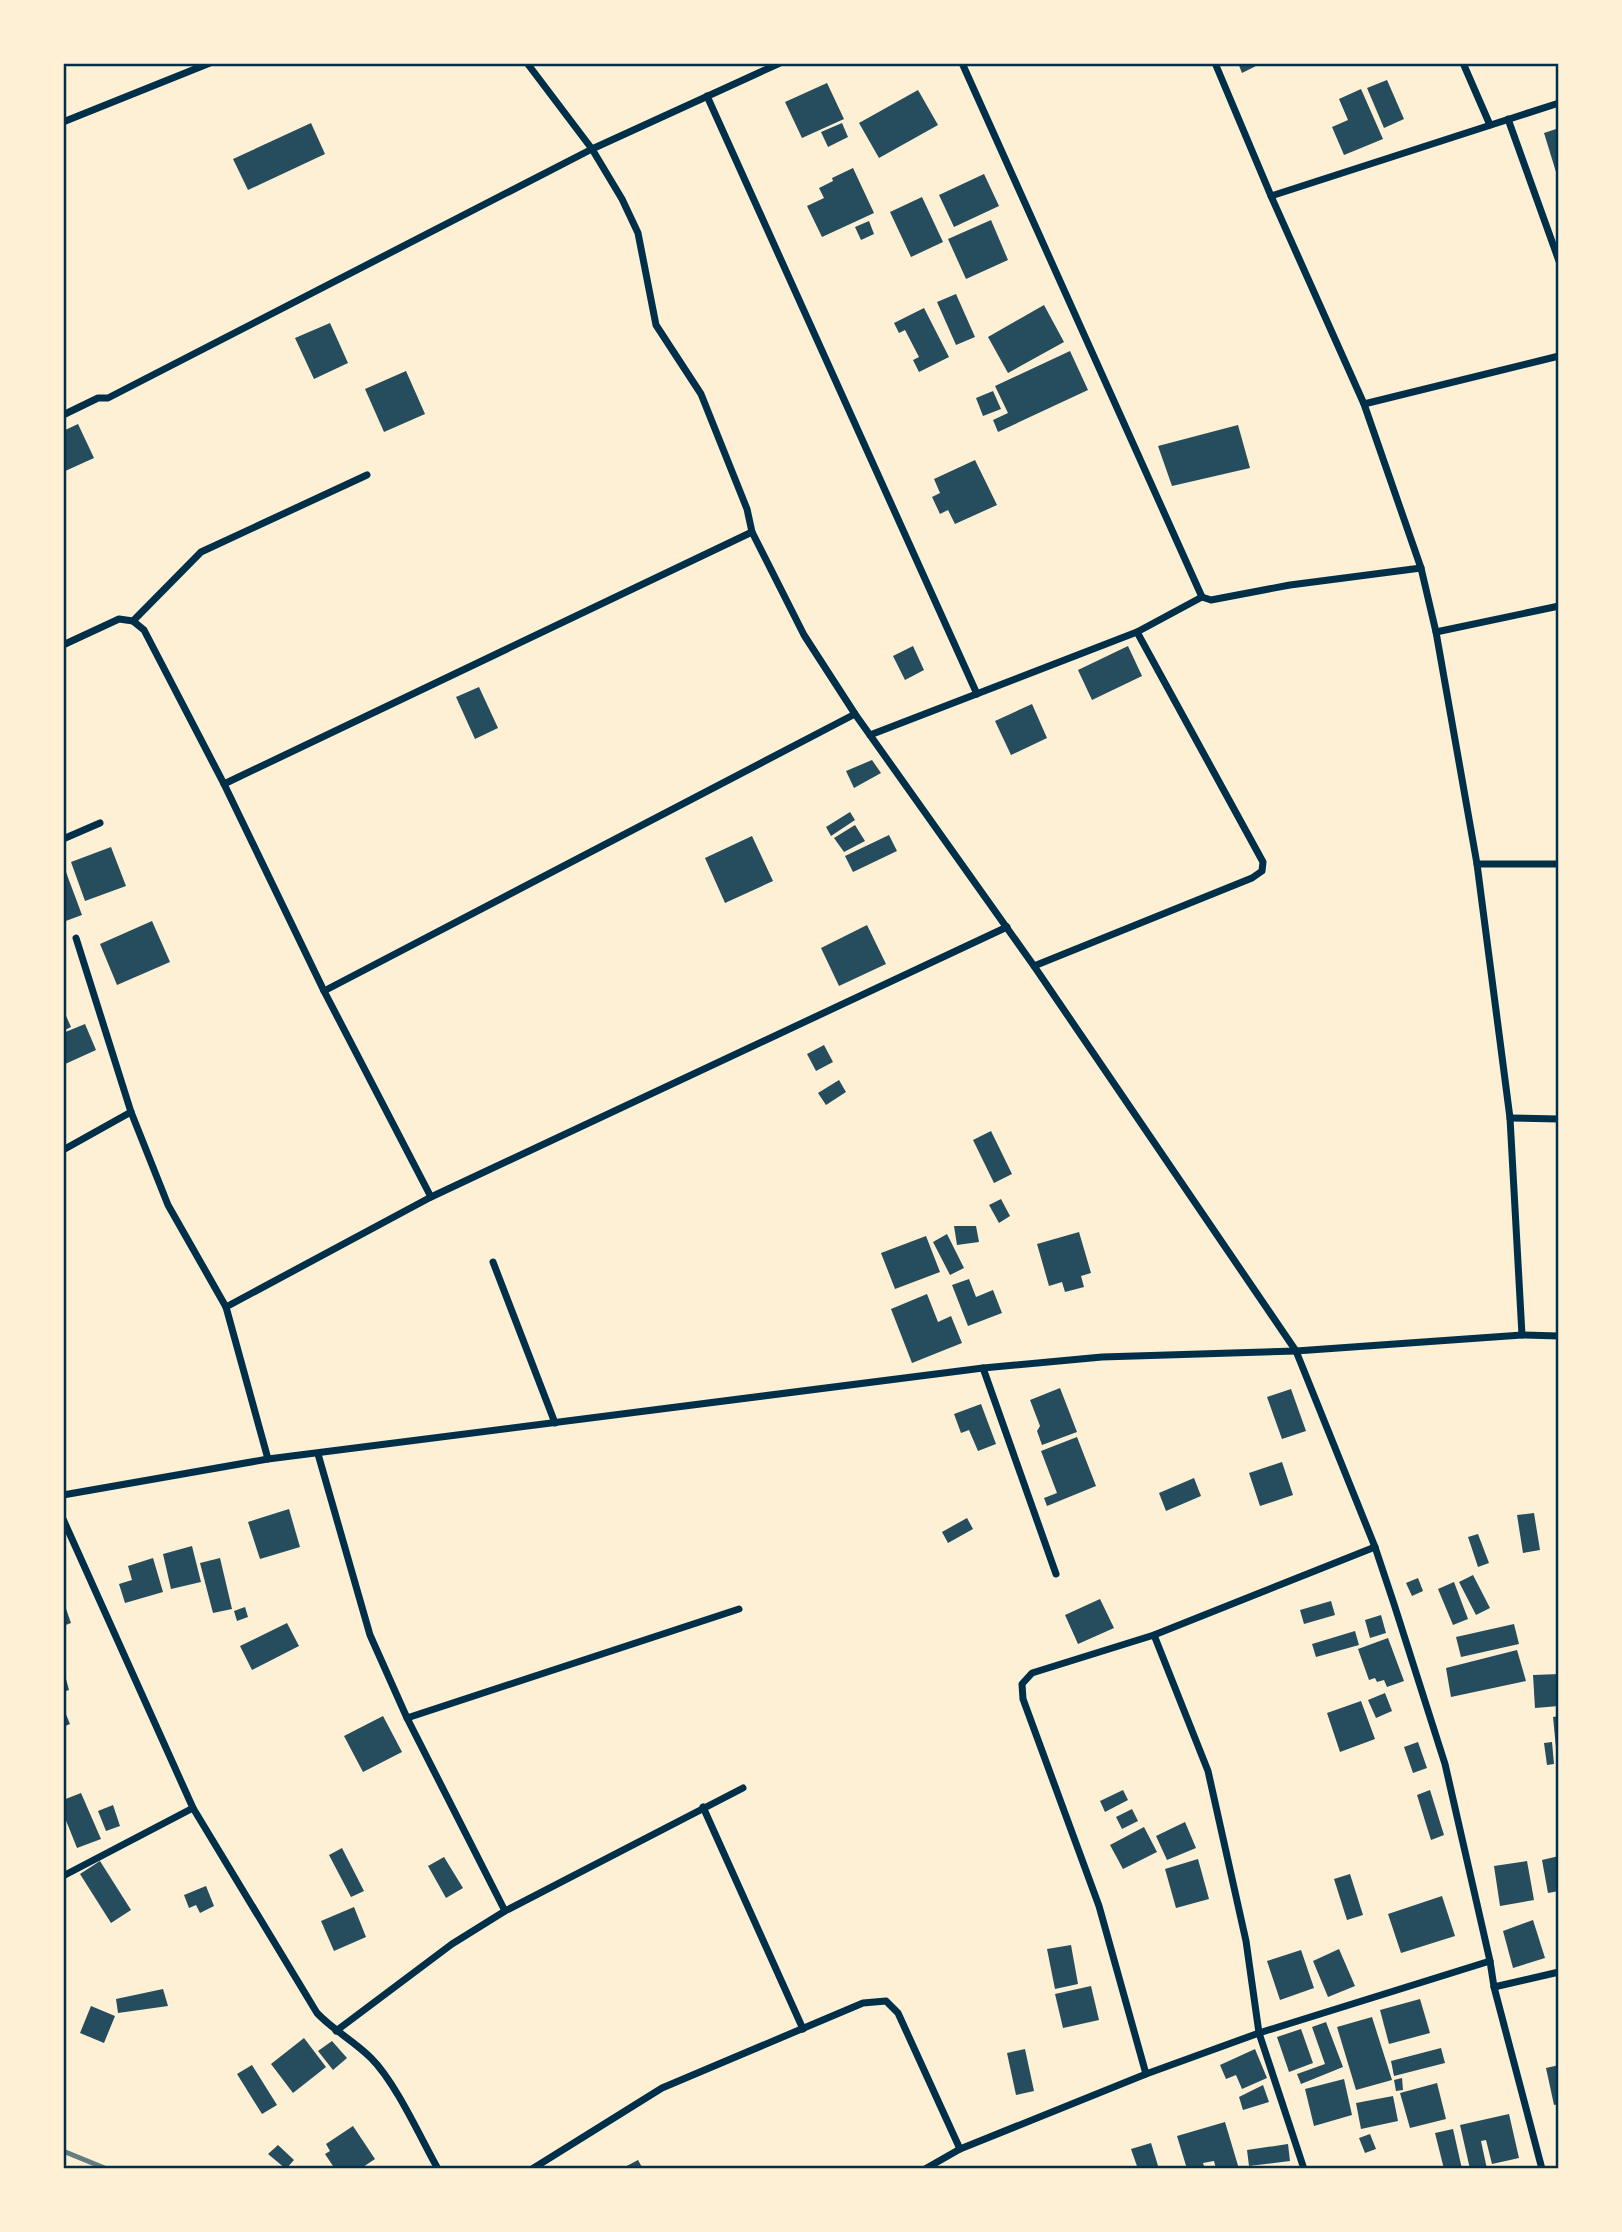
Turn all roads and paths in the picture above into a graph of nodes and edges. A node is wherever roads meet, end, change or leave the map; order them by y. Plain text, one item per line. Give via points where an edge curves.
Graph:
1 (210, 63) edge
2 (527, 63) edge
3 (780, 63) edge
4 (962, 63) edge
5 (1215, 63) edge
6 (1463, 63) edge
7 (707, 96) junction
8 (1559, 103) edge
9 (1508, 119) junction
10 (63, 122) edge
11 (1490, 125) junction
12 (592, 149) junction
13 (1271, 196) junction
14 (1559, 261) edge
15 (1559, 356) edge
16 (1364, 404) junction
17 (63, 415) edge
18 (367, 475) dead end
19 (752, 533) junction
20 (1421, 568) junction
21 (1202, 597) junction
22 (1559, 606) edge
23 (133, 621) junction
24 (1137, 632) junction
25 (1436, 632) junction
26 (63, 645) edge
27 (977, 694) junction
28 (855, 714) junction
29 (870, 735) junction
30 (224, 784) junction
31 (100, 823) dead end
32 (63, 839) edge
33 (1477, 864) junction
34 (1559, 864) edge
35 (1007, 927) junction
36 (75, 938) dead end
37 (1034, 966) junction
38 (324, 991) junction
39 (131, 1112) junction
40 (1510, 1118) junction
41 (1559, 1119) edge
42 (63, 1150) edge
43 (431, 1197) junction
44 (493, 1262) dead end
45 (226, 1307) junction
46 (1522, 1335) junction
47 (1559, 1338) edge
48 (1296, 1351) junction
49 (983, 1368) junction
50 (555, 1423) junction
51 (318, 1454) junction
52 (268, 1459) junction
53 (63, 1495) edge
54 (63, 1518) edge
55 (1375, 1547) junction
56 (1056, 1574) dead end
57 (739, 1609) dead end
58 (1154, 1635) junction
59 (407, 1718) junction
60 (743, 1788) dead end
61 (703, 1807) junction
62 (193, 1808) junction
63 (63, 1876) edge
64 (505, 1911) junction
65 (1490, 1961) junction
66 (1559, 1972) edge
67 (1494, 1987) junction
68 (803, 2029) junction
69 (336, 2031) junction
70 (1259, 2033) junction
71 (1146, 2074) junction
72 (960, 2150) junction
73 (439, 2169) edge
74 (533, 2169) edge
75 (925, 2169) edge
76 (1304, 2169) edge
77 (1542, 2169) edge

1 - 10 street
2 - 12 street
3 - 7 street
4 - 21 street
5 - 13 street
6 - 11 street
7 - 12 street
7 - 27 street
8 - 9 street
9 - 11 street
9 - 14 street
11 - 13 street
12 - 17 street via 108,398 98,398
12 - 19 street via 638,233 656,325 701,394 747,509
13 - 16 street
15 - 16 street
16 - 20 street
18 - 23 street via 201,552
19 - 28 street via 804,635
19 - 30 street
20 - 21 street via 1211,600
20 - 25 street
21 - 24 street
22 - 25 street
23 - 26 street via 119,619
23 - 30 street via 144,630
24 - 27 street
24 - 37 street via 1263,862 1262,872
25 - 33 street
27 - 29 street
28 - 29 street
28 - 38 street
29 - 35 street
30 - 38 street
31 - 32 street
33 - 34 street
33 - 40 street
35 - 37 street
35 - 43 street
36 - 39 street
37 - 48 street
38 - 43 street
39 - 42 street
39 - 45 street via 168,1205
40 - 41 street
40 - 46 street
43 - 45 street
44 - 50 street
45 - 52 street
46 - 47 street
46 - 48 street
48 - 49 street via 1102,1357
48 - 55 street
49 - 50 street
49 - 56 street
50 - 51 street
51 - 52 street
51 - 59 street via 370,1635
52 - 53 street
54 - 62 street
55 - 58 street
55 - 65 street via 1444,1764
57 - 59 street
58 - 70 street via 1208,1771 1245,1941
58 - 71 street via 1032,1673 1022,1684 1023,1699 1099,1906
59 - 64 street
60 - 61 street
61 - 64 street
61 - 68 street
62 - 63 street
62 - 69 street via 317,2013
64 - 69 street via 452,1944
65 - 67 street
65 - 70 street
66 - 67 street
67 - 77 street
68 - 72 street via 863,2003 886,2001 898,2013
68 - 74 street via 662,2088
69 - 73 street via 385,2074
70 - 71 street
70 - 76 street
71 - 72 street
72 - 75 street

